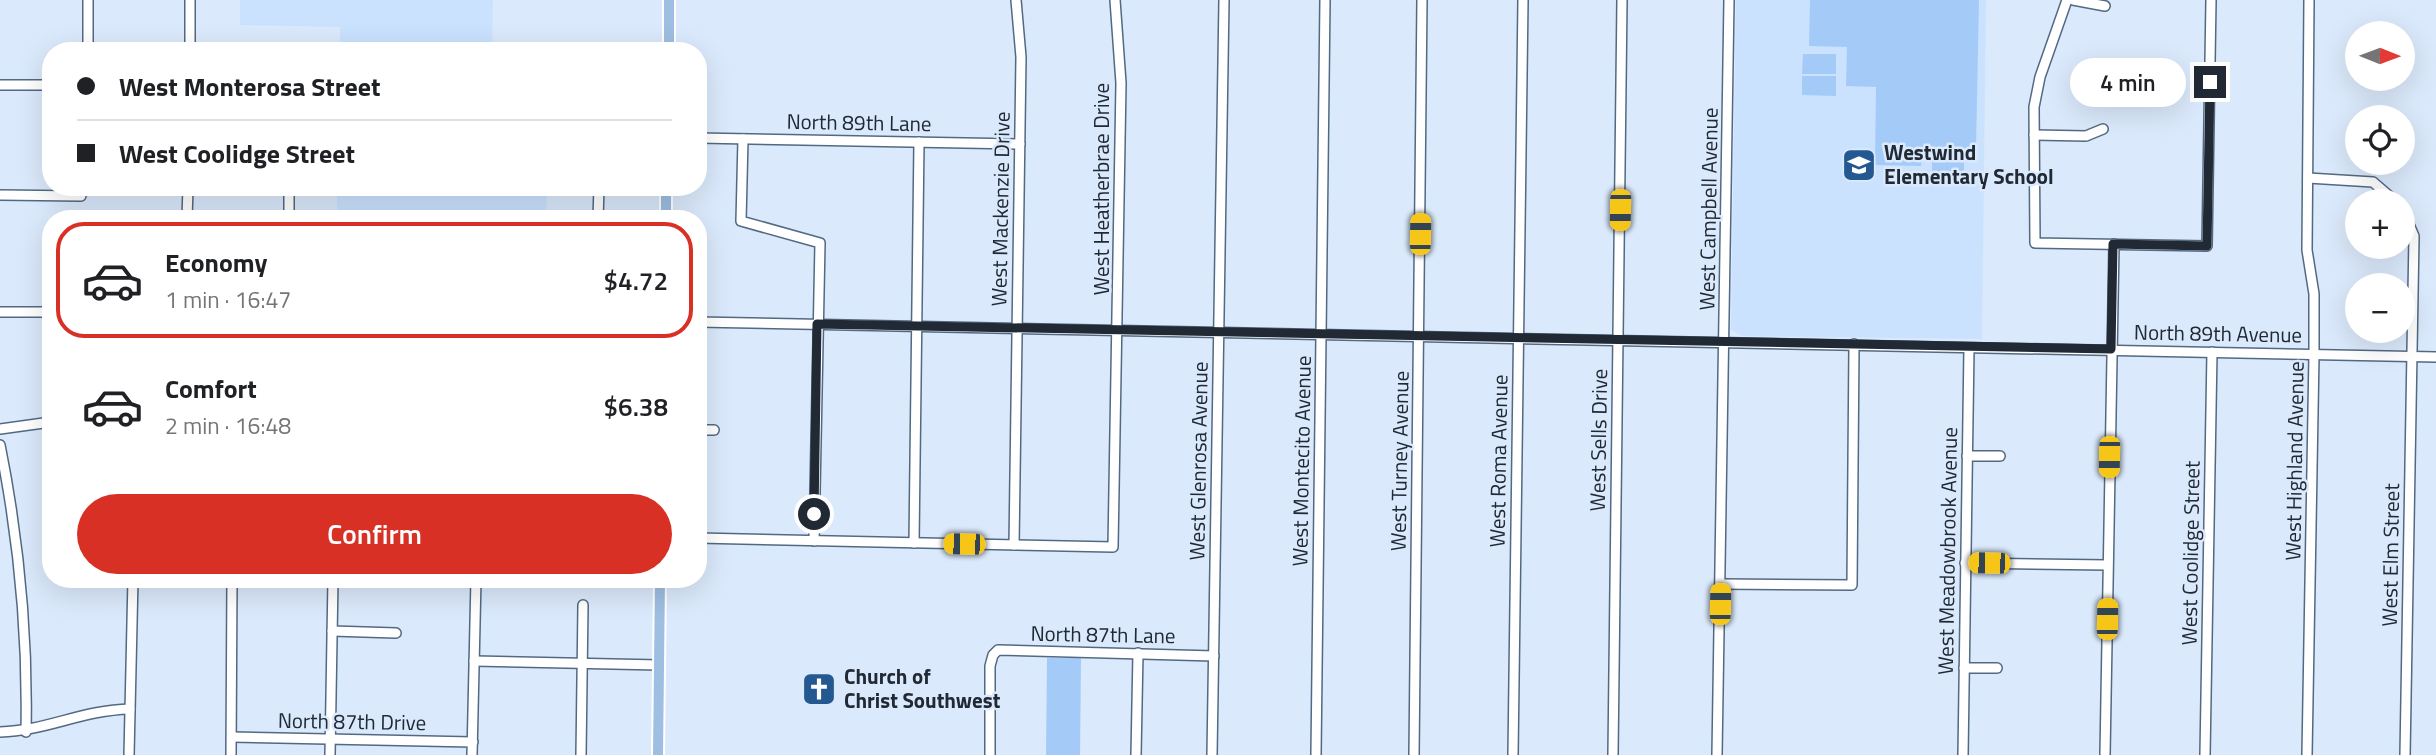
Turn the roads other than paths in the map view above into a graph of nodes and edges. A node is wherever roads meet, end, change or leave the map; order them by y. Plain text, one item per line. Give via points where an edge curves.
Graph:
1 (88, 0) edge
2 (190, 0) edge
3 (669, 0) edge
4 (1016, 0) edge
5 (1115, 0) edge
6 (1224, 0) edge
7 (1325, 0) edge
8 (1422, 0) edge
9 (1523, 0) edge
10 (1622, 0) edge
11 (1729, 0) edge
12 (2067, 0) edge
13 (2073, 0) edge
14 (2211, 0) edge
15 (2309, 0) edge
16 (2105, 6) dead end
17 (88, 42) edge
18 (190, 42) edge
19 (669, 42) edge
20 (0, 85) edge
21 (42, 85) edge
22 (2103, 129) dead end
23 (2034, 135) junction
24 (707, 138) edge
25 (743, 139) junction
26 (919, 142) junction
27 (1020, 144) junction
28 (2308, 178) junction
29 (2380, 189) edge
30 (0, 195) edge
31 (42, 196) edge
32 (2113, 244) junction
33 (2414, 259) edge
34 (0, 312) edge
35 (42, 312) edge
36 (707, 322) edge
37 (817, 324) junction
38 (917, 326) junction
39 (1017, 326) junction
40 (1118, 328) junction
41 (1218, 332) junction
42 (1321, 335) junction
43 (1419, 337) junction
44 (1517, 339) junction
45 (1618, 341) junction
46 (1724, 343) junction
47 (1854, 344) junction
48 (1969, 348) junction
49 (2111, 349) junction
50 (2212, 352) junction
51 (2314, 354) junction
52 (2412, 356) junction
53 (2436, 357) edge
54 (42, 423) edge
55 (0, 429) edge
56 (707, 430) edge
57 (714, 430) dead end
58 (0, 444) edge
59 (1967, 456) junction
60 (2000, 456) dead end
61 (707, 538) edge
62 (814, 541) junction
63 (914, 543) junction
64 (1014, 545) junction
65 (1965, 563) junction
66 (2108, 565) junction
67 (1720, 584) junction
68 (133, 588) edge
69 (232, 588) edge
70 (332, 588) edge
71 (476, 588) edge
72 (660, 588) edge
73 (583, 605) dead end
74 (332, 631) junction
75 (396, 633) dead end
76 (1138, 653) junction
77 (1213, 656) junction
78 (474, 661) junction
79 (582, 664) junction
80 (659, 665) junction
81 (1964, 667) junction
82 (1997, 668) dead end
83 (130, 709) junction
84 (0, 732) edge
85 (26, 732) junction
86 (232, 737) junction
87 (330, 738) junction
88 (472, 742) junction
89 (129, 755) edge
90 (231, 755) edge
91 (330, 755) edge
92 (472, 755) edge
93 (581, 755) edge
94 (658, 755) edge
95 (990, 755) edge
96 (1136, 755) edge
97 (1212, 755) edge
98 (1316, 755) edge
99 (1414, 755) edge
100 (1513, 755) edge
101 (1613, 755) edge
102 (1717, 755) edge
103 (1963, 755) edge
104 (2105, 755) edge
105 (2205, 755) edge
106 (2306, 755) edge
107 (2406, 755) edge

1 - 17 street
2 - 18 street
3 - 19 main road
4 - 27 street, West Mackenzie Drive
5 - 40 street, West Heatherbrae Drive via 1121,83
6 - 41 street, West Glenrosa Avenue
7 - 42 street, West Montecito Avenue
8 - 43 street, West Turney Avenue
9 - 44 street, West Roma Avenue
10 - 45 street, West Sells Drive
11 - 46 street, West Campbell Avenue
12 - 23 street via 2040,76
13 - 16 street
14 - 32 street via 2207,246
15 - 28 street, West Highland Avenue
20 - 21 street
22 - 23 street via 2086,136
23 - 32 street via 2035,243
24 - 25 street, North 89th Lane
25 - 26 street, North 89th Lane
25 - 37 street via 741,221 820,243
26 - 27 street, North 89th Lane
26 - 38 street
27 - 39 street, West Mackenzie Drive
28 - 29 street via 2372,182
28 - 51 street, West Highland Avenue
30 - 31 street
32 - 49 street
33 - 52 street, West Elm Street
34 - 35 street
36 - 37 street, North 89th Avenue
37 - 38 street, North 89th Avenue
37 - 62 street
38 - 39 street, North 89th Avenue
38 - 63 street
39 - 40 street, North 89th Avenue
39 - 64 street, West Mackenzie Drive
40 - 41 street, North 89th Avenue
40 - 64 street, West Heatherbrae Drive via 1113,547
41 - 42 street, North 89th Avenue
41 - 77 street, West Glenrosa Avenue
42 - 43 street, North 89th Avenue
42 - 98 street, West Montecito Avenue
43 - 44 street, North 89th Avenue
43 - 99 street, West Turney Avenue
44 - 45 street, North 89th Avenue
44 - 100 street, West Roma Avenue
45 - 46 street, North 89th Avenue
45 - 101 street, West Sells Drive
46 - 47 street, North 89th Avenue
46 - 67 street, West Campbell Avenue
47 - 48 street, North 89th Avenue
47 - 67 street via 1852,585
48 - 49 street, North 89th Avenue
48 - 59 street, West Meadowbrook Avenue
49 - 50 street, North 89th Avenue
49 - 66 street
50 - 51 street, North 89th Avenue
50 - 105 street, West Coolidge Street
51 - 52 street, North 89th Avenue
51 - 106 street, West Highland Avenue
52 - 53 street, North 89th Avenue
52 - 107 street, West Elm Street
54 - 55 street
56 - 57 street
58 - 85 street via 24,611
59 - 60 street
59 - 65 street, West Meadowbrook Avenue
61 - 62 street
62 - 63 street
63 - 64 street
65 - 66 street
65 - 81 street, West Meadowbrook Avenue
66 - 104 street
67 - 102 street, West Campbell Avenue
68 - 83 street
69 - 86 street
70 - 74 street
71 - 78 street
72 - 80 main road
73 - 79 street
74 - 75 street
74 - 87 street
76 - 77 street, North 87th Lane
76 - 95 street, North 87th Lane via 998,650 993,655
76 - 96 street
77 - 97 street, West Glenrosa Avenue
78 - 79 street
78 - 88 street
79 - 80 street
79 - 93 street
80 - 94 main road
81 - 82 street
81 - 103 street, West Meadowbrook Avenue
83 - 85 street via 93,711
83 - 89 street
84 - 85 street
86 - 87 street, North 87th Drive
86 - 90 street
87 - 88 street, North 87th Drive
87 - 91 street
88 - 92 street

